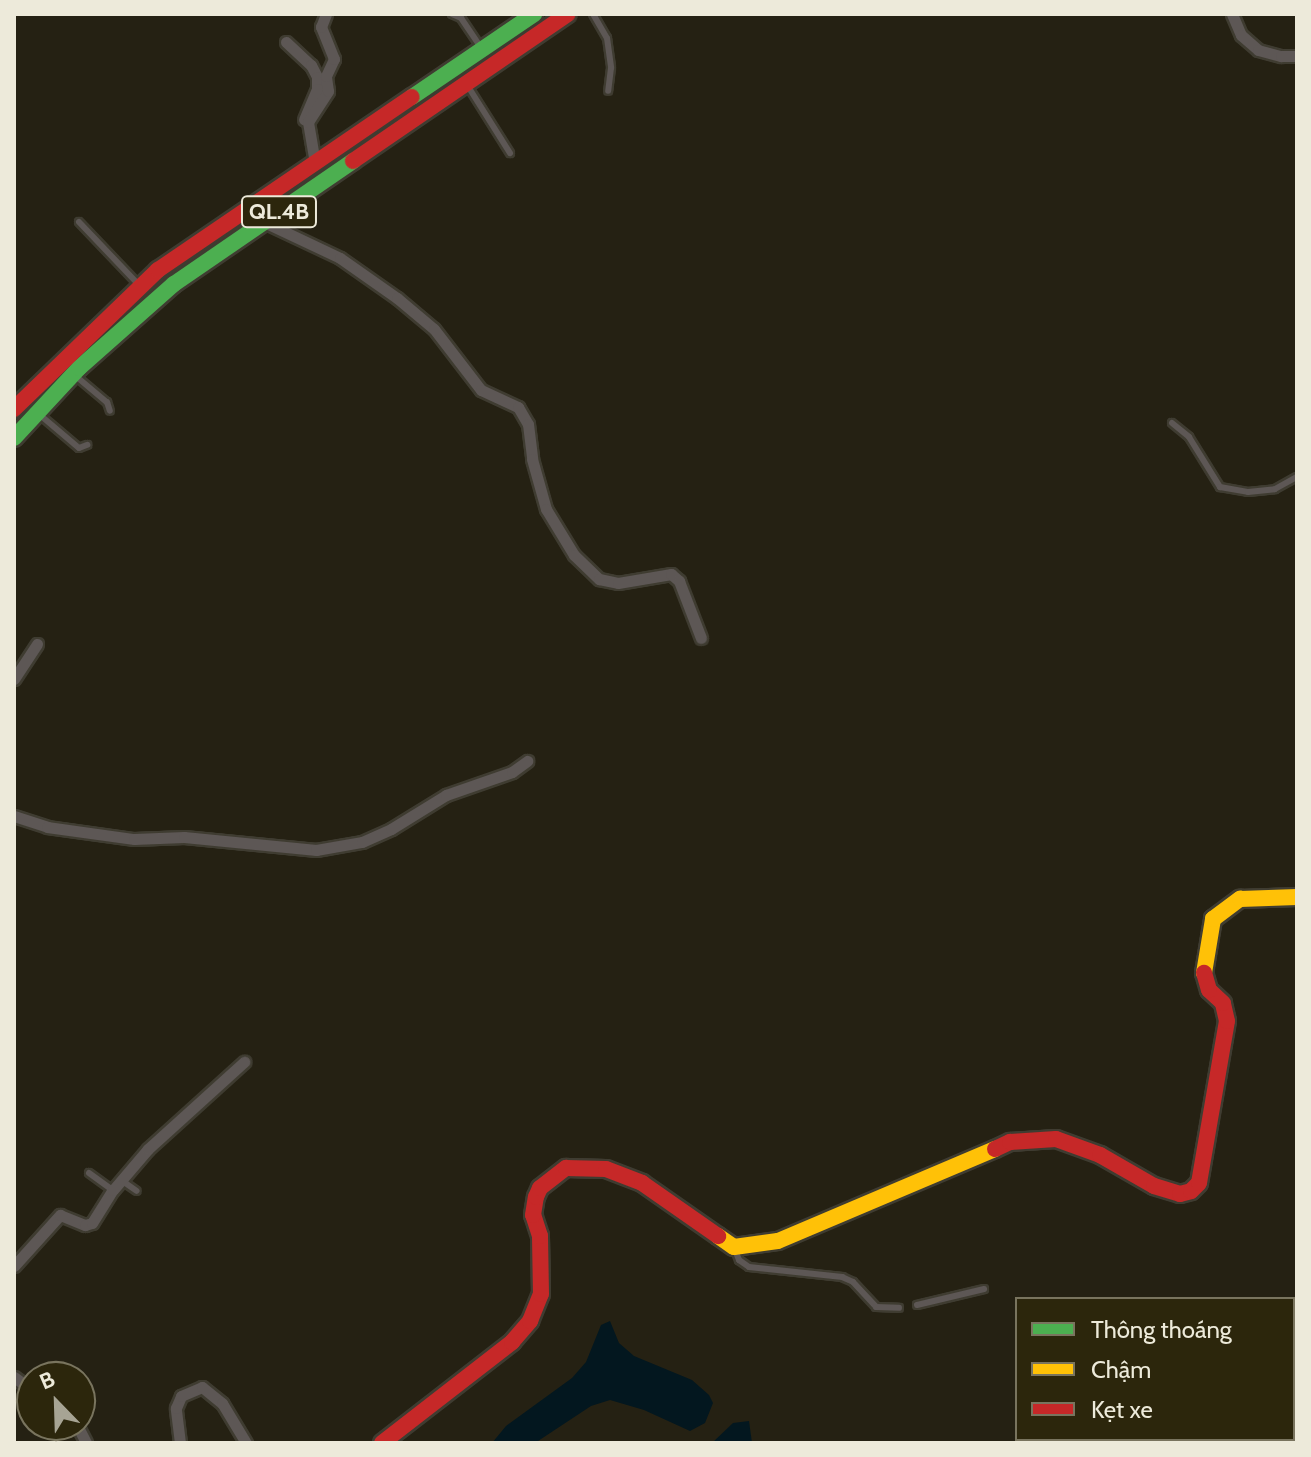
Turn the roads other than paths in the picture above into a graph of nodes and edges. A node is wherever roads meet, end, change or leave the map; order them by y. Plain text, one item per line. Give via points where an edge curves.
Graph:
1 (326, 14) edge
2 (452, 14) edge
3 (534, 14) edge
4 (568, 14) edge
5 (593, 14) edge
6 (1232, 14) edge
7 (286, 42) dead end
8 (482, 49) junction
9 (1297, 56) edge
10 (466, 83) junction
11 (608, 91) dead end
12 (510, 153) dead end
13 (312, 165) junction
14 (79, 222) dead end
15 (264, 222) junction
16 (140, 287) junction
17 (154, 302) junction
18 (74, 374) junction
19 (14, 409) edge
20 (110, 411) dead end
21 (37, 413) junction
22 (1172, 423) dead end
23 (14, 438) edge
24 (87, 445) dead end
25 (1297, 477) edge
26 (701, 638) dead end
27 (37, 644) dead end
28 (14, 679) edge
29 (527, 761) dead end
30 (14, 816) edge
31 (1297, 897) edge
32 (244, 1062) dead end
33 (89, 1173) dead end
34 (121, 1180) junction
35 (113, 1190) junction
36 (137, 1191) dead end
37 (734, 1247) junction
38 (14, 1266) edge
39 (984, 1289) dead end
40 (917, 1305) dead end
41 (899, 1308) dead end
42 (180, 1443) edge
43 (246, 1443) edge
44 (382, 1443) edge

1 - 13 street via 321,27 334,59 326,76 328,91 308,122
2 - 8 lane via 461,18
3 - 8 main road, QL.4B
4 - 10 main road, QL.4B
5 - 11 lane via 607,38
6 - 9 street via 1241,35 1258,50
7 - 13 street via 317,77 302,123
8 - 13 main road, QL.4B
10 - 12 lane
10 - 15 main road, QL.4B
13 - 16 main road, QL.4B
14 - 16 lane
15 - 17 main road, QL.4B
15 - 26 street via 340,258 397,298 434,329 481,390 518,407 528,424 546,509 563,542 599,579 618,583 671,574 679,581
16 - 17 lane
16 - 19 main road, QL.4B
17 - 18 main road, QL.4B
18 - 20 lane via 107,402
18 - 21 main road, QL.4B
21 - 23 main road, QL.4B
21 - 24 lane via 79,448
22 - 25 lane via 1189,437 1220,487 1275,489
27 - 28 street
29 - 30 street via 512,772 446,795 362,842 316,850 184,837 134,839 47,827
31 - 37 main road via 1240,899 1213,919 1204,975 1209,990 1223,1003 1227,1021 1199,1183 1191,1191 1180,1194 1154,1186 1100,1155 1056,1139 1010,1142 778,1241
32 - 34 street via 187,1111
33 - 35 lane
34 - 35 street
34 - 36 lane
35 - 38 street via 92,1223 60,1215
37 - 41 lane via 749,1267 842,1277 876,1307
37 - 44 main road via 642,1183 606,1169 566,1168 536,1197 541,1294 530,1321 512,1342
39 - 40 lane
42 - 43 street via 176,1408 181,1396 202,1387 222,1403

